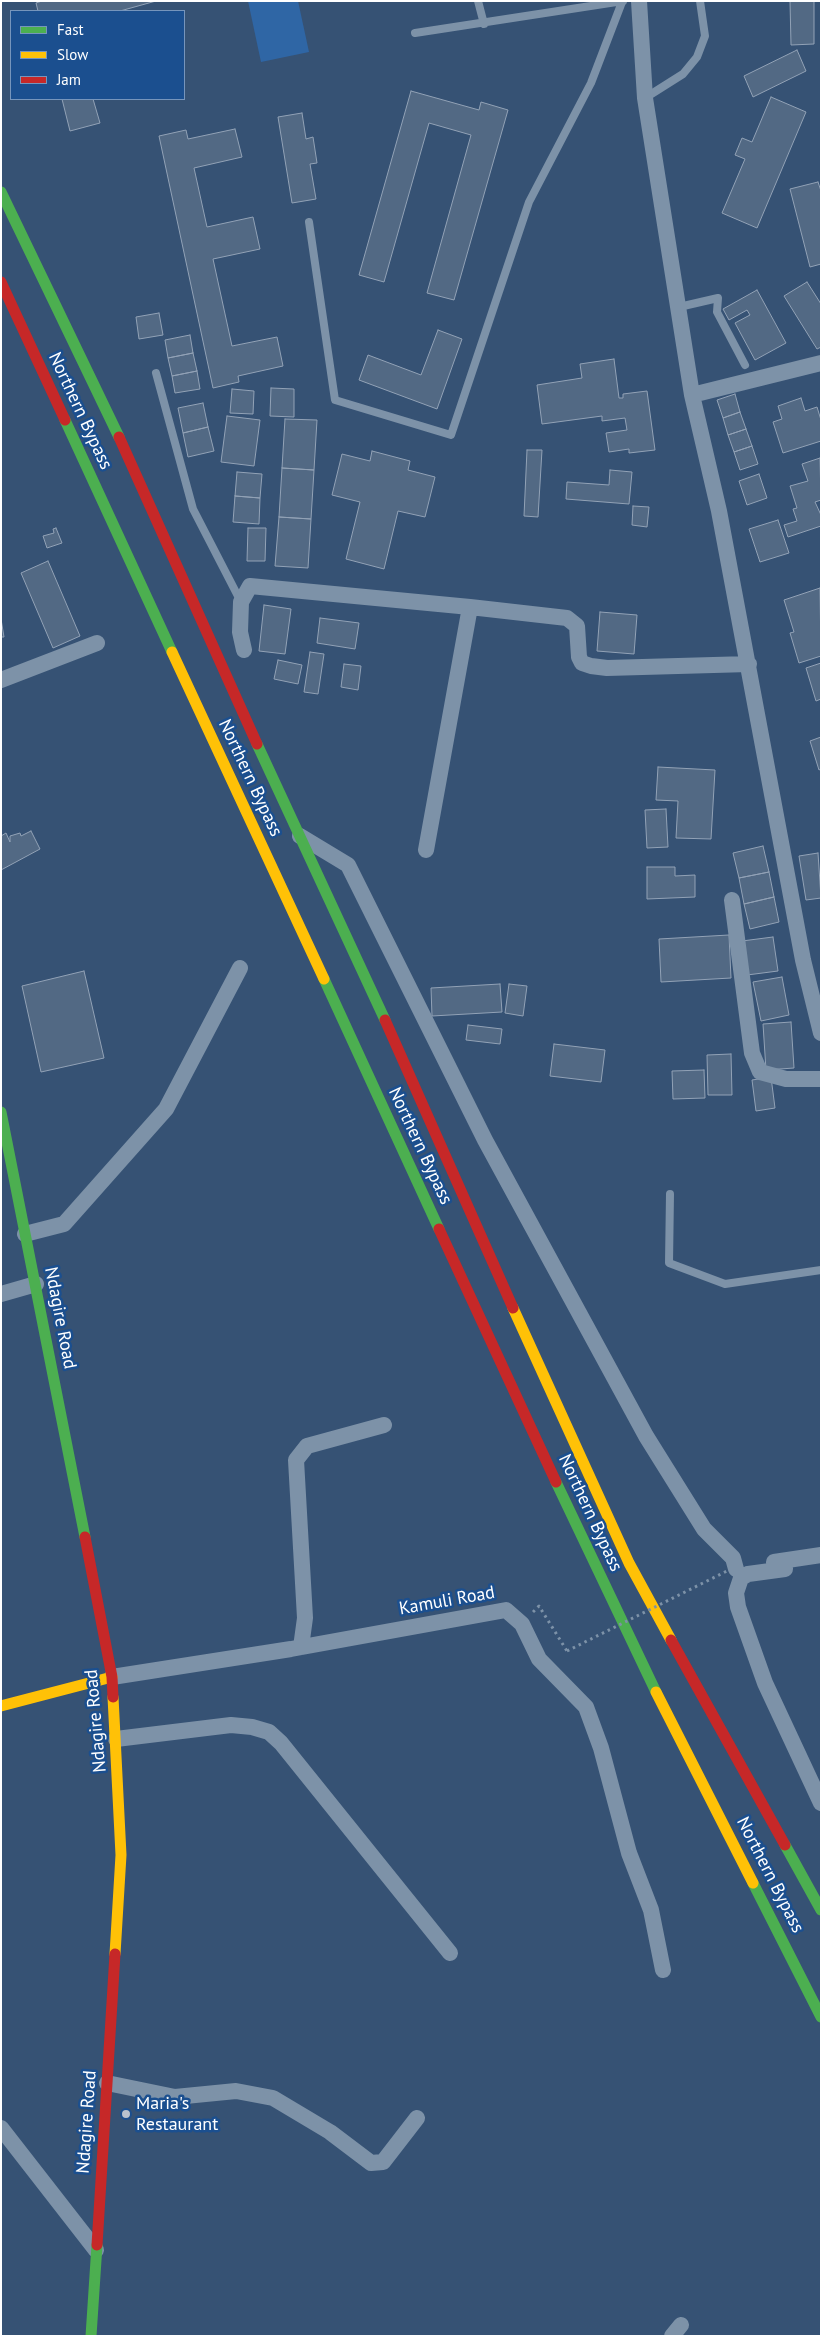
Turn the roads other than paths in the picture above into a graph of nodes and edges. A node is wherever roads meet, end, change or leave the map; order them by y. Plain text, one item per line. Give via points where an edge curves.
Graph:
1 (478, 1) edge
2 (639, 1) edge
3 (693, 1) edge
4 (622, 2) edge
5 (701, 5) edge
6 (484, 24) junction
7 (415, 33) dead end
8 (645, 98) junction
9 (1, 192) edge
10 (309, 222) dead end
11 (1, 282) edge
12 (679, 307) junction
13 (821, 363) edge
14 (745, 365) dead end
15 (156, 373) dead end
16 (692, 396) junction
17 (241, 602) junction
18 (470, 607) junction
19 (97, 643) dead end
20 (244, 650) dead end
21 (749, 664) junction
22 (1, 680) edge
23 (299, 836) junction
24 (426, 850) dead end
25 (732, 900) dead end
26 (240, 968) dead end
27 (820, 1027) edge
28 (821, 1079) edge
29 (1, 1112) edge
30 (670, 1194) dead end
31 (26, 1234) junction
32 (821, 1270) edge
33 (36, 1284) junction
34 (1, 1294) edge
35 (384, 1425) dead end
36 (821, 1554) edge
37 (785, 1561) junction
38 (301, 1647) junction
39 (112, 1677) junction
40 (1, 1706) edge
41 (116, 1739) junction
42 (821, 1802) edge
43 (821, 1910) edge
44 (450, 1953) dead end
45 (663, 1970) dead end
46 (821, 2017) edge
47 (107, 2083) junction
48 (417, 2118) dead end
49 (1, 2128) edge
50 (96, 2250) junction
51 (91, 2336) edge

1 - 6 lane
2 - 8 street
3 - 5 lane
4 - 6 lane
4 - 10 lane via 591,83 529,202 451,435 335,400
5 - 8 lane via 705,36 697,57 683,74
6 - 7 lane
8 - 12 street
9 - 23 main road, Northern Bypass via 148,498
11 - 46 main road, Northern Bypass via 630,1641
12 - 14 lane via 718,298 717,312
12 - 16 street
13 - 16 street
15 - 17 lane via 194,510
16 - 21 street
17 - 18 street via 250,586
17 - 20 street via 240,632
18 - 21 street via 567,618 577,626 582,663 591,666
18 - 24 street
19 - 22 street
21 - 27 street via 803,960
23 - 37 street via 348,865 485,1140 646,1436 704,1529 734,1558 733,1569
23 - 43 main road, Northern Bypass via 411,1074 628,1563
25 - 28 street via 752,1053 760,1072 786,1078
26 - 31 street via 166,1109 64,1224
29 - 31 main road, Ndagire Road
30 - 32 lane via 669,1262 724,1284
31 - 33 main road, Ndagire Road
33 - 34 street
33 - 39 main road, Ndagire Road
35 - 38 street via 307,1446 296,1460 305,1618
36 - 37 street
37 - 42 street via 785,1569 748,1574 741,1578 736,1593 738,1607 765,1683
38 - 39 street, Kamuli Road
38 - 45 street, Kamuli Road via 506,1610 522,1624 539,1659 586,1707 601,1748 629,1853 651,1910
39 - 40 main road, Kamuli Road
39 - 41 main road, Ndagire Road
41 - 44 street via 231,1725 269,1732
41 - 47 main road, Ndagire Road via 121,1855
47 - 48 street via 175,2097 236,2091 273,2098 330,2132 371,2163 382,2162
47 - 50 main road, Ndagire Road
49 - 50 street
50 - 51 main road, Ndagire Road

